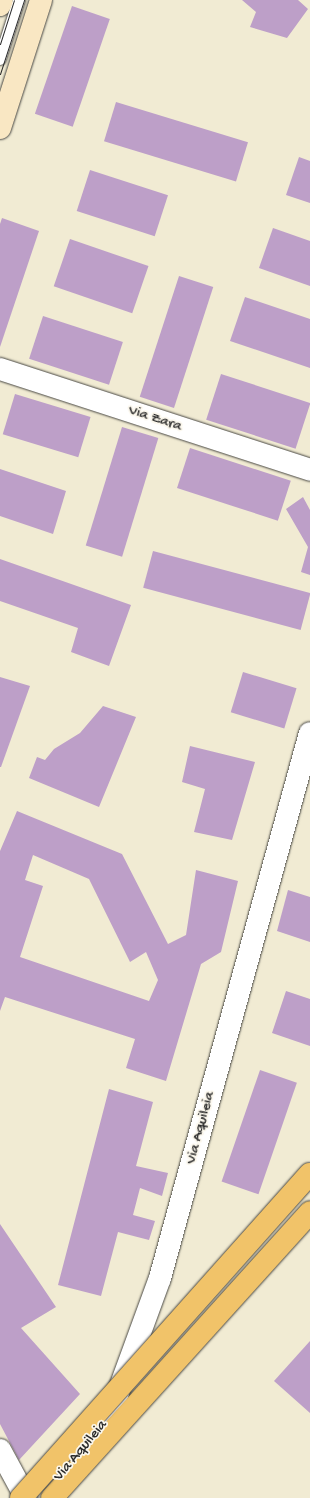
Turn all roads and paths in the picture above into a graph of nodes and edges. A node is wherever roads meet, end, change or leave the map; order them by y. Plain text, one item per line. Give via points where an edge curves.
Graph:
1 (2, 0) edge
2 (19, 0) edge
3 (41, 0) edge
4 (0, 5) edge
5 (0, 59) edge
6 (0, 128) edge
7 (0, 369) edge
8 (310, 470) edge
9 (310, 733) edge
10 (310, 1174) edge
11 (310, 1212) edge
12 (0, 1450) edge
13 (21, 1498) edge
14 (26, 1498) edge
15 (40, 1498) edge
16 (52, 1498) edge

1 - 4 main road
2 - 5 lane
3 - 6 main road
7 - 8 street, Via Zara
9 - 15 street, Via Aquileia via 160,1278 108,1420
10 - 13 highway, bridge
11 - 16 highway
12 - 14 street

